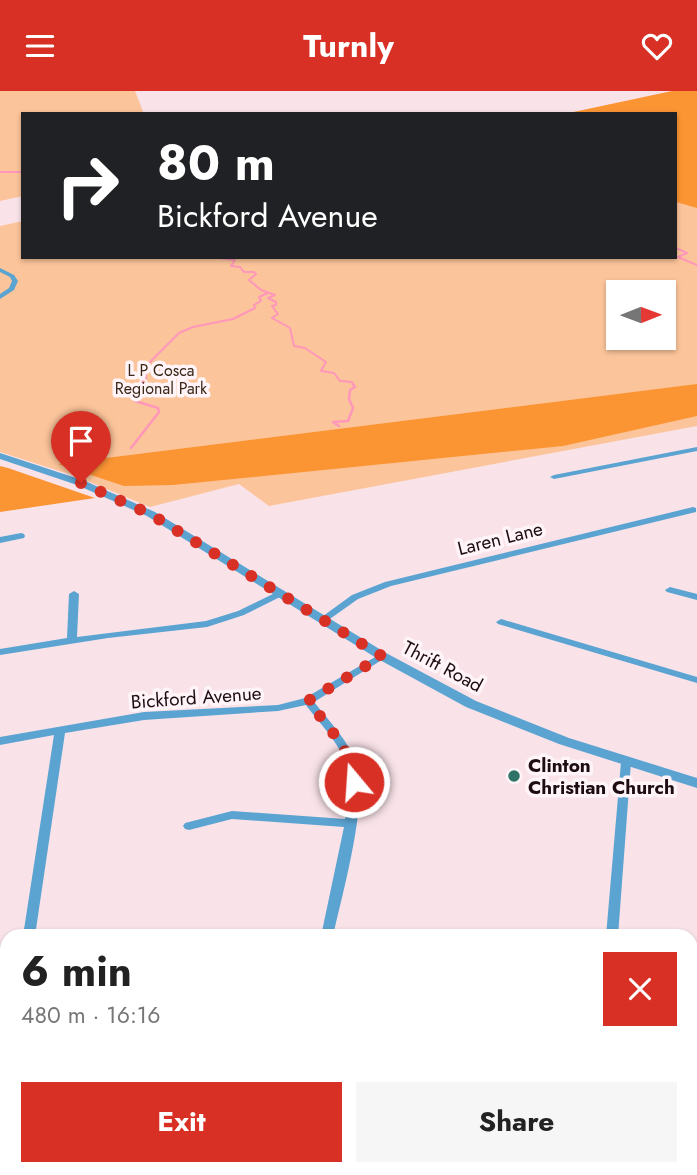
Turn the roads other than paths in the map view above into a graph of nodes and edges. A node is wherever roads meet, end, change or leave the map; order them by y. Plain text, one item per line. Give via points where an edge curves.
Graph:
1 (0, 269) edge
2 (0, 297) edge
3 (697, 449) edge
4 (0, 456) edge
5 (554, 477) dead end
6 (693, 510) dead end
7 (22, 536) dead end
8 (0, 540) edge
9 (670, 590) dead end
10 (281, 593) junction
11 (74, 594) dead end
12 (697, 597) edge
13 (324, 619) junction
14 (501, 622) dead end
15 (72, 641) junction
16 (0, 652) edge
17 (382, 656) junction
18 (697, 680) edge
19 (308, 701) junction
20 (60, 732) junction
21 (0, 741) edge
22 (626, 762) junction
23 (697, 783) edge
24 (349, 823) junction
25 (189, 826) dead end
26 (30, 929) edge
27 (328, 929) edge
28 (613, 929) edge

1 - 2 street via 15,281
3 - 5 street
4 - 10 street, Thrift Road via 116,497
6 - 13 street, Laren Lane via 388,584 355,597
7 - 8 street
9 - 12 street
10 - 13 street, Thrift Road
10 - 15 street via 207,624
11 - 15 street
13 - 17 street, Thrift Road
14 - 18 street
15 - 16 street
17 - 19 street, Bickford Avenue
17 - 22 street, Thrift Road via 471,704
19 - 20 street, Bickford Avenue via 264,710 127,719
19 - 24 street via 352,765 355,793
20 - 21 street, Bickford Avenue
20 - 26 street
22 - 23 street, Thrift Road
22 - 28 street
24 - 25 street via 232,814
24 - 27 street

